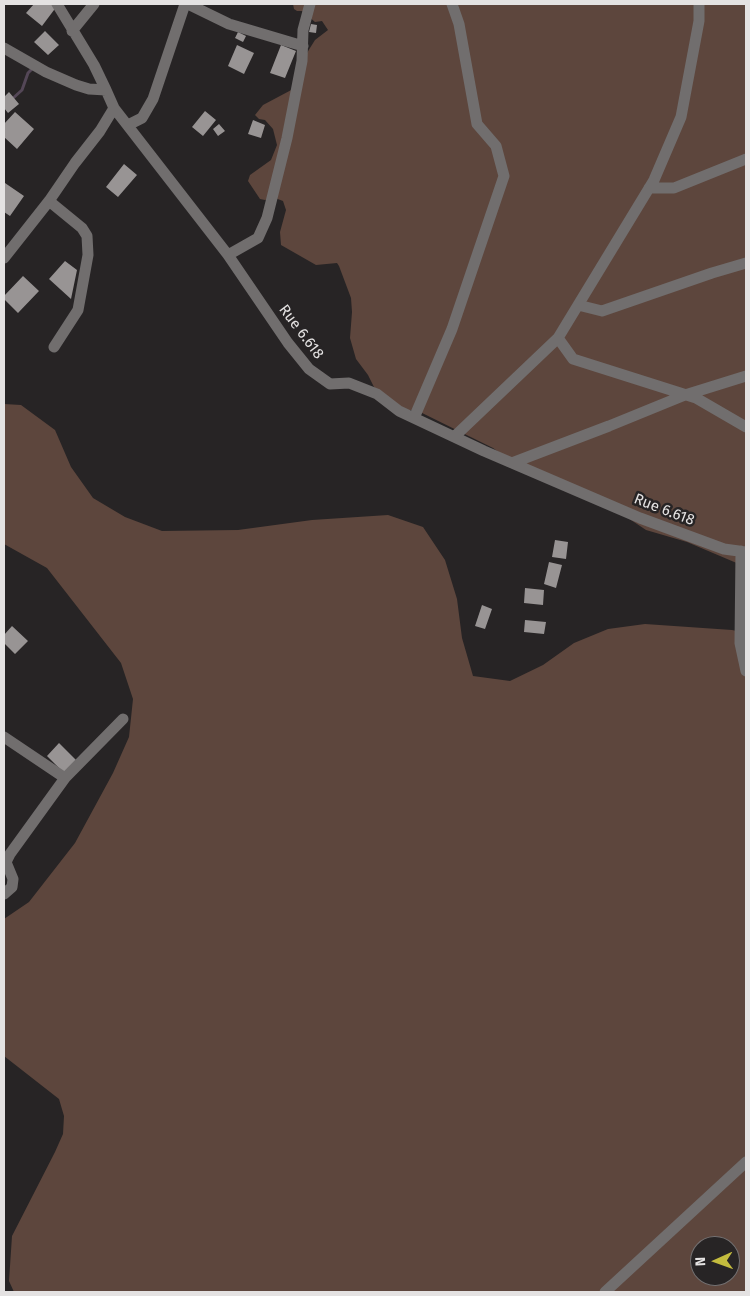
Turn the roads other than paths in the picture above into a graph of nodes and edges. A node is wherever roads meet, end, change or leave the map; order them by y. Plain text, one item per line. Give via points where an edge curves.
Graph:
1 (57, 4) edge
2 (94, 4) edge
3 (186, 4) edge
4 (310, 4) edge
5 (452, 4) edge
6 (699, 4) edge
7 (72, 31) junction
8 (303, 46) junction
9 (4, 48) edge
10 (106, 90) junction
11 (114, 108) junction
12 (128, 125) junction
13 (746, 159) edge
14 (649, 188) junction
15 (49, 201) junction
16 (228, 255) junction
17 (4, 258) edge
18 (746, 263) edge
19 (578, 305) junction
20 (558, 338) junction
21 (54, 348) dead end
22 (746, 376) edge
23 (686, 395) junction
24 (414, 418) junction
25 (746, 426) edge
26 (454, 437) junction
27 (512, 463) junction
28 (744, 552) edge
29 (746, 671) edge
30 (123, 719) dead end
31 (4, 737) edge
32 (65, 778) junction
33 (5, 861) edge
34 (4, 894) edge
35 (746, 1162) edge
36 (605, 1292) edge

1 - 7 street, Rue 6.618
2 - 7 street
3 - 8 street via 229,24
3 - 12 street via 153,99 142,118
4 - 8 street via 303,30
5 - 24 street via 477,124 496,146 504,176 452,330
6 - 14 street via 699,21 681,117
7 - 10 street, Rue 6.618
8 - 16 street via 287,138 267,218 258,238
9 - 10 street via 76,85
10 - 11 street, Rue 6.618
11 - 12 street, Rue 6.618
11 - 15 street
12 - 16 street, Rue 6.618
13 - 14 street via 674,188
14 - 19 street
15 - 17 street
15 - 21 street via 82,228 87,236 88,255 78,310
16 - 24 street, Rue 6.618 via 309,369 330,384 350,383 377,394
18 - 19 street via 602,311
19 - 20 street
20 - 23 street via 573,359
20 - 26 street
22 - 23 street
23 - 25 street
23 - 27 street
24 - 26 street, Rue 6.618
26 - 27 street, Rue 6.618
27 - 28 street, Rue 6.618 via 640,518 724,549
28 - 29 street via 740,643
30 - 32 street
31 - 32 street
32 - 33 street
33 - 34 street via 13,879 12,887
35 - 36 street

